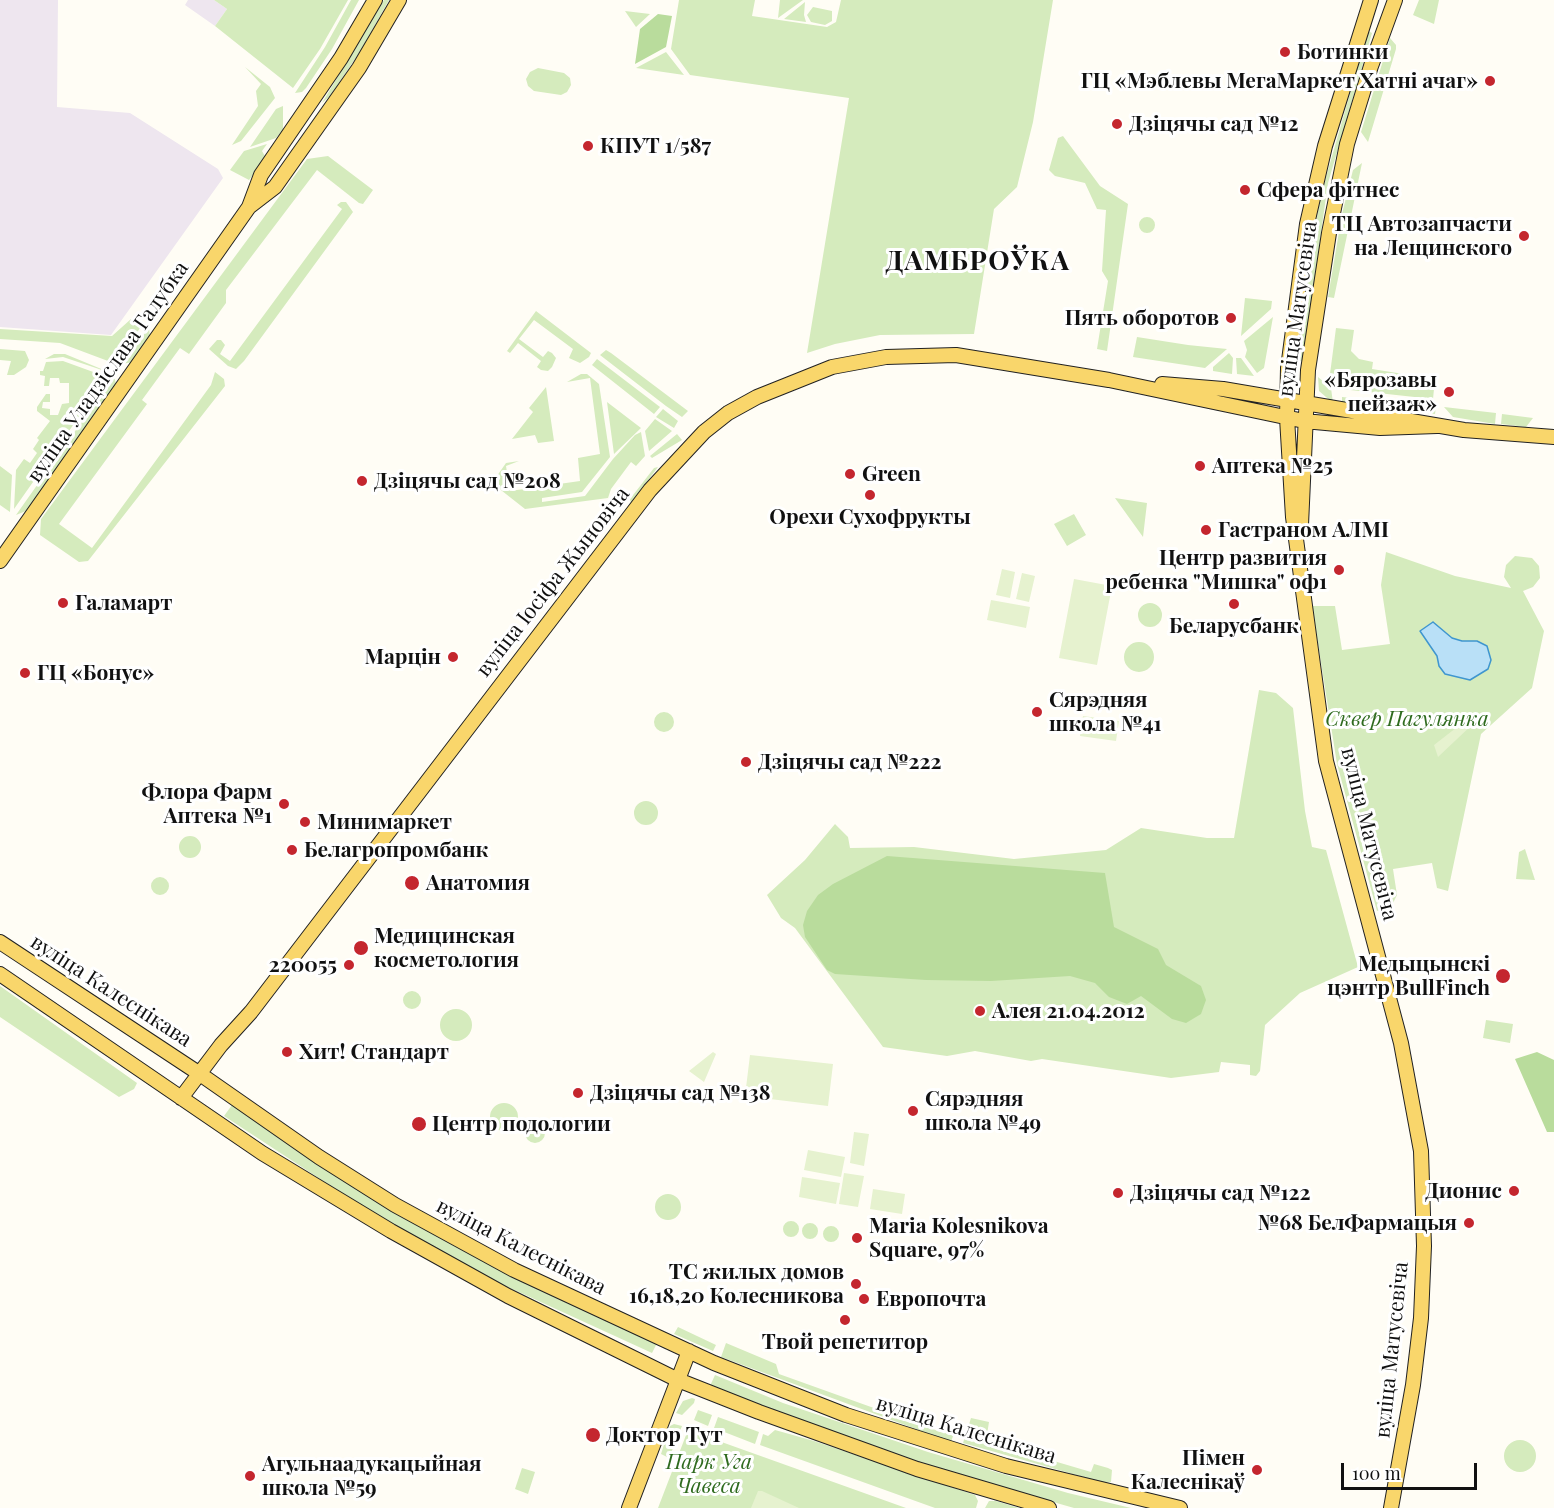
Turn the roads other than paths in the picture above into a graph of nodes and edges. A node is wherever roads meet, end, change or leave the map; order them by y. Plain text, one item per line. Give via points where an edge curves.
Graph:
1 (375, 0) edge
2 (399, 0) edge
3 (1371, 0) edge
4 (1395, 0) edge
5 (249, 207) junction
6 (1109, 380) junction
7 (1287, 400) junction
8 (1306, 402) junction
9 (1287, 418) junction
10 (1304, 421) junction
11 (1437, 426) junction
12 (1554, 437) edge
13 (0, 561) edge
14 (1300, 561) junction
15 (0, 942) edge
16 (0, 974) edge
17 (200, 1074) junction
18 (181, 1098) junction
19 (689, 1351) junction
20 (678, 1380) junction
21 (629, 1508) edge
22 (1049, 1508) edge
23 (1180, 1508) edge
24 (1391, 1508) edge

1 - 5 main road, вуліца Уладзіслава Галубка via 341,58 261,175
2 - 5 main road, вуліца Уладзіслава Галубка via 359,68 275,187
3 - 7 main road, вуліца Матусевіча via 1329,135 1307,224
4 - 8 main road, вуліца Матусевіча via 1364,87 1337,191
5 - 13 main road, вуліца Уладзіслава Галубка
6 - 7 main road, вуліца Іосіфа Жыновіча via 1223,389
6 - 9 main road, вуліца Іосіфа Жыновіча
6 - 17 main road, вуліца Іосіфа Жыновіча via 956,355 886,357 814,372 757,397 718,420 650,490
7 - 8 main road, вуліца Іосіфа Жыновіча
7 - 9 main road, вуліца Матусевіча
8 - 10 main road, вуліца Матусевіча
8 - 11 main road, вуліца Іосіфа Жыновіча
9 - 10 main road, вуліца Іосіфа Жыновіча
9 - 14 main road, вуліца Матусевіча via 1293,518
10 - 11 main road, вуліца Іосіфа Жыновіча via 1380,428
10 - 14 main road, вуліца Матусевіча
11 - 12 main road
14 - 24 main road, вуліца Матусевіча via 1326,761 1406,1061 1421,1151 1421,1318
15 - 17 main road, вуліца Калеснікава
16 - 18 main road
17 - 18 main road, вуліца Іосіфа Жыновіча
17 - 19 main road, вуліца Калеснікава via 395,1205 514,1270
18 - 20 main road via 262,1153 391,1231 508,1296
19 - 20 main road
19 - 23 main road, вуліца Калеснікава via 846,1415 1006,1466
20 - 21 main road
20 - 22 main road via 865,1451

